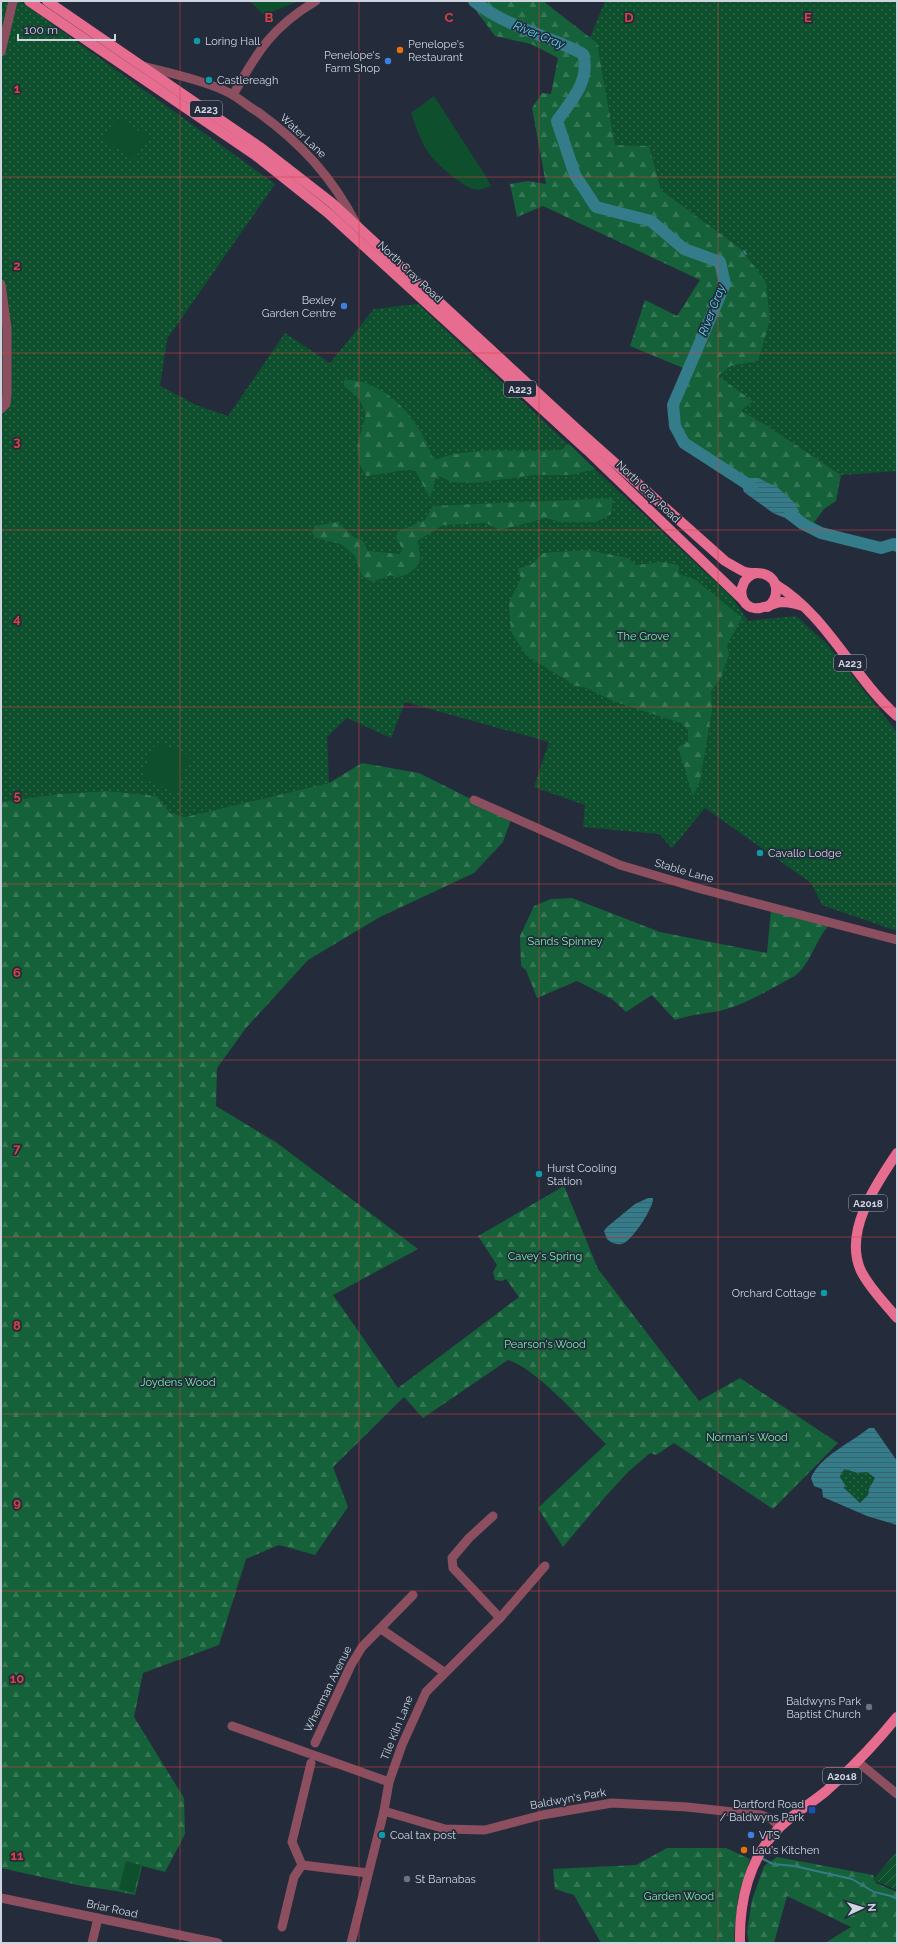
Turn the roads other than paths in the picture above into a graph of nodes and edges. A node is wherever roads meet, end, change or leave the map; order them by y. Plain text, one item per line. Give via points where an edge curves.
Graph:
1 (13, 1) edge
2 (29, 1) edge
3 (47, 1) edge
4 (316, 1) edge
5 (1, 52) edge
6 (140, 65) junction
7 (233, 95) junction
8 (358, 227) junction
9 (1, 284) edge
10 (3, 407) edge
11 (756, 573) junction
12 (775, 584) junction
13 (743, 600) junction
14 (768, 607) junction
15 (805, 607) junction
16 (897, 716) edge
17 (474, 800) dead end
18 (897, 940) edge
19 (897, 1153) edge
20 (897, 1318) edge
21 (493, 1516) dead end
22 (544, 1566) dead end
23 (413, 1595) dead end
24 (500, 1618) junction
25 (381, 1629) junction
26 (444, 1672) junction
27 (897, 1717) edge
28 (232, 1726) dead end
29 (315, 1743) dead end
30 (858, 1762) junction
31 (311, 1763) dead end
32 (389, 1782) junction
33 (897, 1794) edge
34 (384, 1811) junction
35 (780, 1827) junction
36 (302, 1864) junction
37 (368, 1874) junction
38 (1, 1898) edge
39 (98, 1918) junction
40 (282, 1927) dead end
41 (92, 1943) edge
42 (218, 1943) edge
43 (351, 1943) edge
44 (740, 1943) edge

1 - 5 street
2 - 13 main road, North Cray Road / A223 via 249,151 328,213 587,450
3 - 6 main road, North Cray Road / A223
4 - 7 street via 274,31 246,69
6 - 7 street, Water Lane
6 - 8 main road, North Cray Road / A223 via 260,147
7 - 8 street, Water Lane via 274,124 312,157 335,187
8 - 11 main road, North Cray Road / A223 via 719,556 738,569
9 - 10 street via 7,328
11 - 12 main road, A223 via 765,574
11 - 13 main road via 743,583
12 - 14 main road via 775,599
12 - 15 main road, A223 via 793,595
13 - 14 main road, A223 via 758,609
14 - 15 main road, A223 via 786,602
15 - 16 main road, A223 via 829,633 870,689
17 - 18 street, Stable Lane via 620,865
19 - 20 main road, A2018 via 873,1189 857,1233 857,1259 862,1272
21 - 24 street via 452,1558 453,1568
22 - 24 street, Tile Kiln Lane
23 - 25 street, Whenman Avenue
24 - 26 street, Tile Kiln Lane
25 - 26 street
25 - 29 street, Whenman Avenue via 362,1647 351,1665
26 - 32 street, Tile Kiln Lane via 426,1692 415,1713
27 - 30 main road, A2018
28 - 32 street
30 - 33 street
30 - 35 main road, A2018 via 824,1793
31 - 36 street via 292,1842
32 - 34 street, Tile Kiln Lane
34 - 35 street, Baldwyn's Park via 446,1829 485,1830 542,1815 612,1803 687,1807 761,1815
34 - 37 street, Tile Kiln Lane
35 - 44 main road, A2018 via 765,1844 752,1871 743,1898
36 - 37 street
36 - 40 street via 294,1877
37 - 43 street, Tile Kiln Lane
38 - 39 street, Briar Road
39 - 41 street
39 - 42 street, Briar Road

